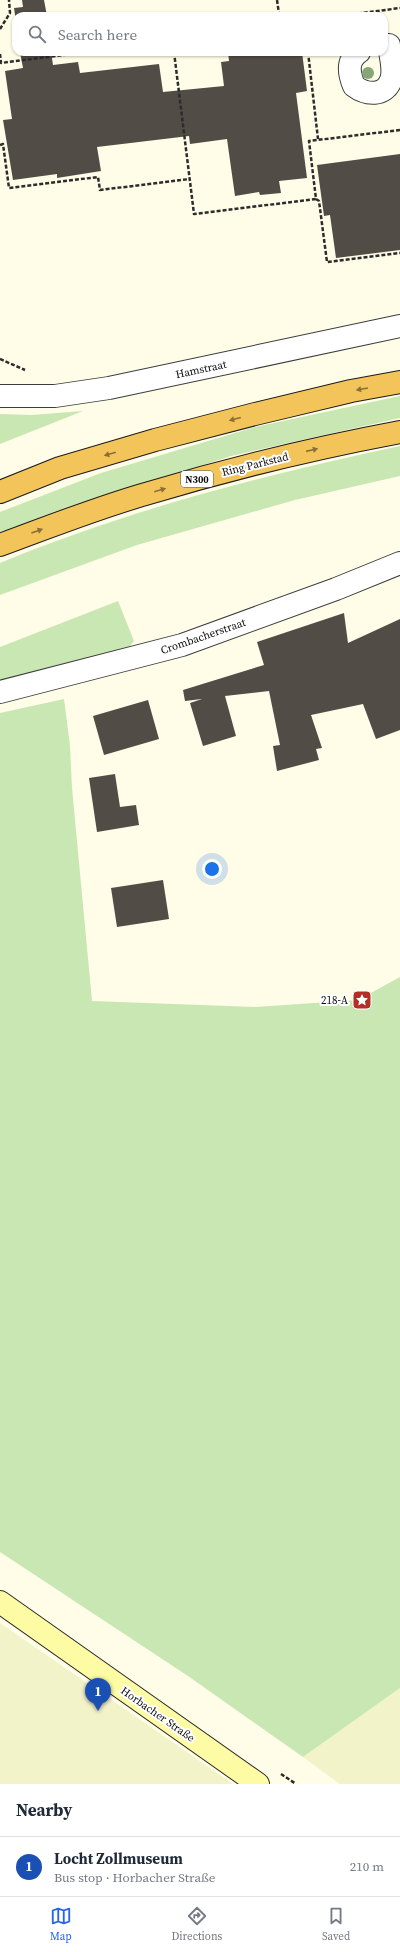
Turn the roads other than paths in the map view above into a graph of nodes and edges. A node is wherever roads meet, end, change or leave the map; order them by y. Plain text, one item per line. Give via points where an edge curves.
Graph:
1 (391, 45) edge
2 (355, 56) edge
3 (400, 326) edge
4 (400, 382) edge
5 (0, 396) edge
6 (400, 432) edge
7 (0, 492) edge
8 (0, 545) edge
9 (400, 563) edge
10 (0, 692) edge
11 (0, 1602) edge
12 (258, 1784) edge

1 - 2 street via 391,80 387,87 377,93 369,94 354,86 349,70 350,61
3 - 5 street, Hamstraat via 109,388 55,396
4 -> 7 highway via 344,392 155,440 60,468
8 -> 6 highway, Ring Parkstad / N300 via 148,493 273,458
9 - 10 street, Crombacherstraat via 182,645
11 - 12 main road, Horbacher Straße

